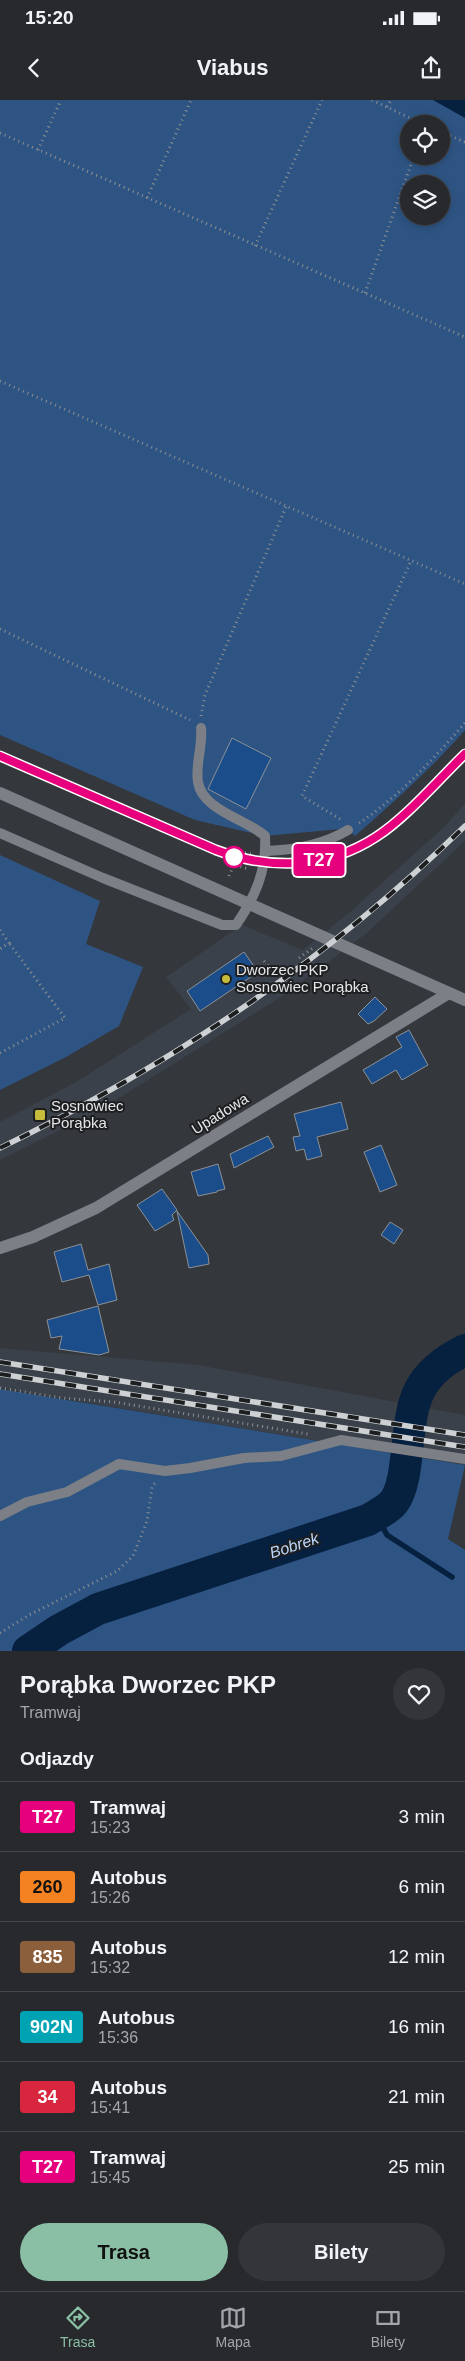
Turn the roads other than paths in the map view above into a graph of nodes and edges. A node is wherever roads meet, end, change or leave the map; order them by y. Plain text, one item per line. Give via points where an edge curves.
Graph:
1 (201, 728) road end
2 (0, 793) edge
3 (351, 828) road end
4 (0, 833) edge
5 (266, 851) junction
6 (251, 903) junction
7 (449, 993) junction
8 (465, 1000) edge
9 (0, 1248) edge
10 (465, 1459) edge
11 (0, 1516) edge

1 - 5 lane via 197,781 200,793 209,802 265,836
2 - 6 street
3 - 5 lane via 316,844
4 - 6 lane via 222,925 236,925
5 - 6 lane via 263,875
6 - 7 street
7 - 8 street
7 - 9 street, Upadowa via 96,1208
10 - 11 lane via 341,1440 281,1456 244,1458 165,1471 120,1464 67,1492 27,1502

